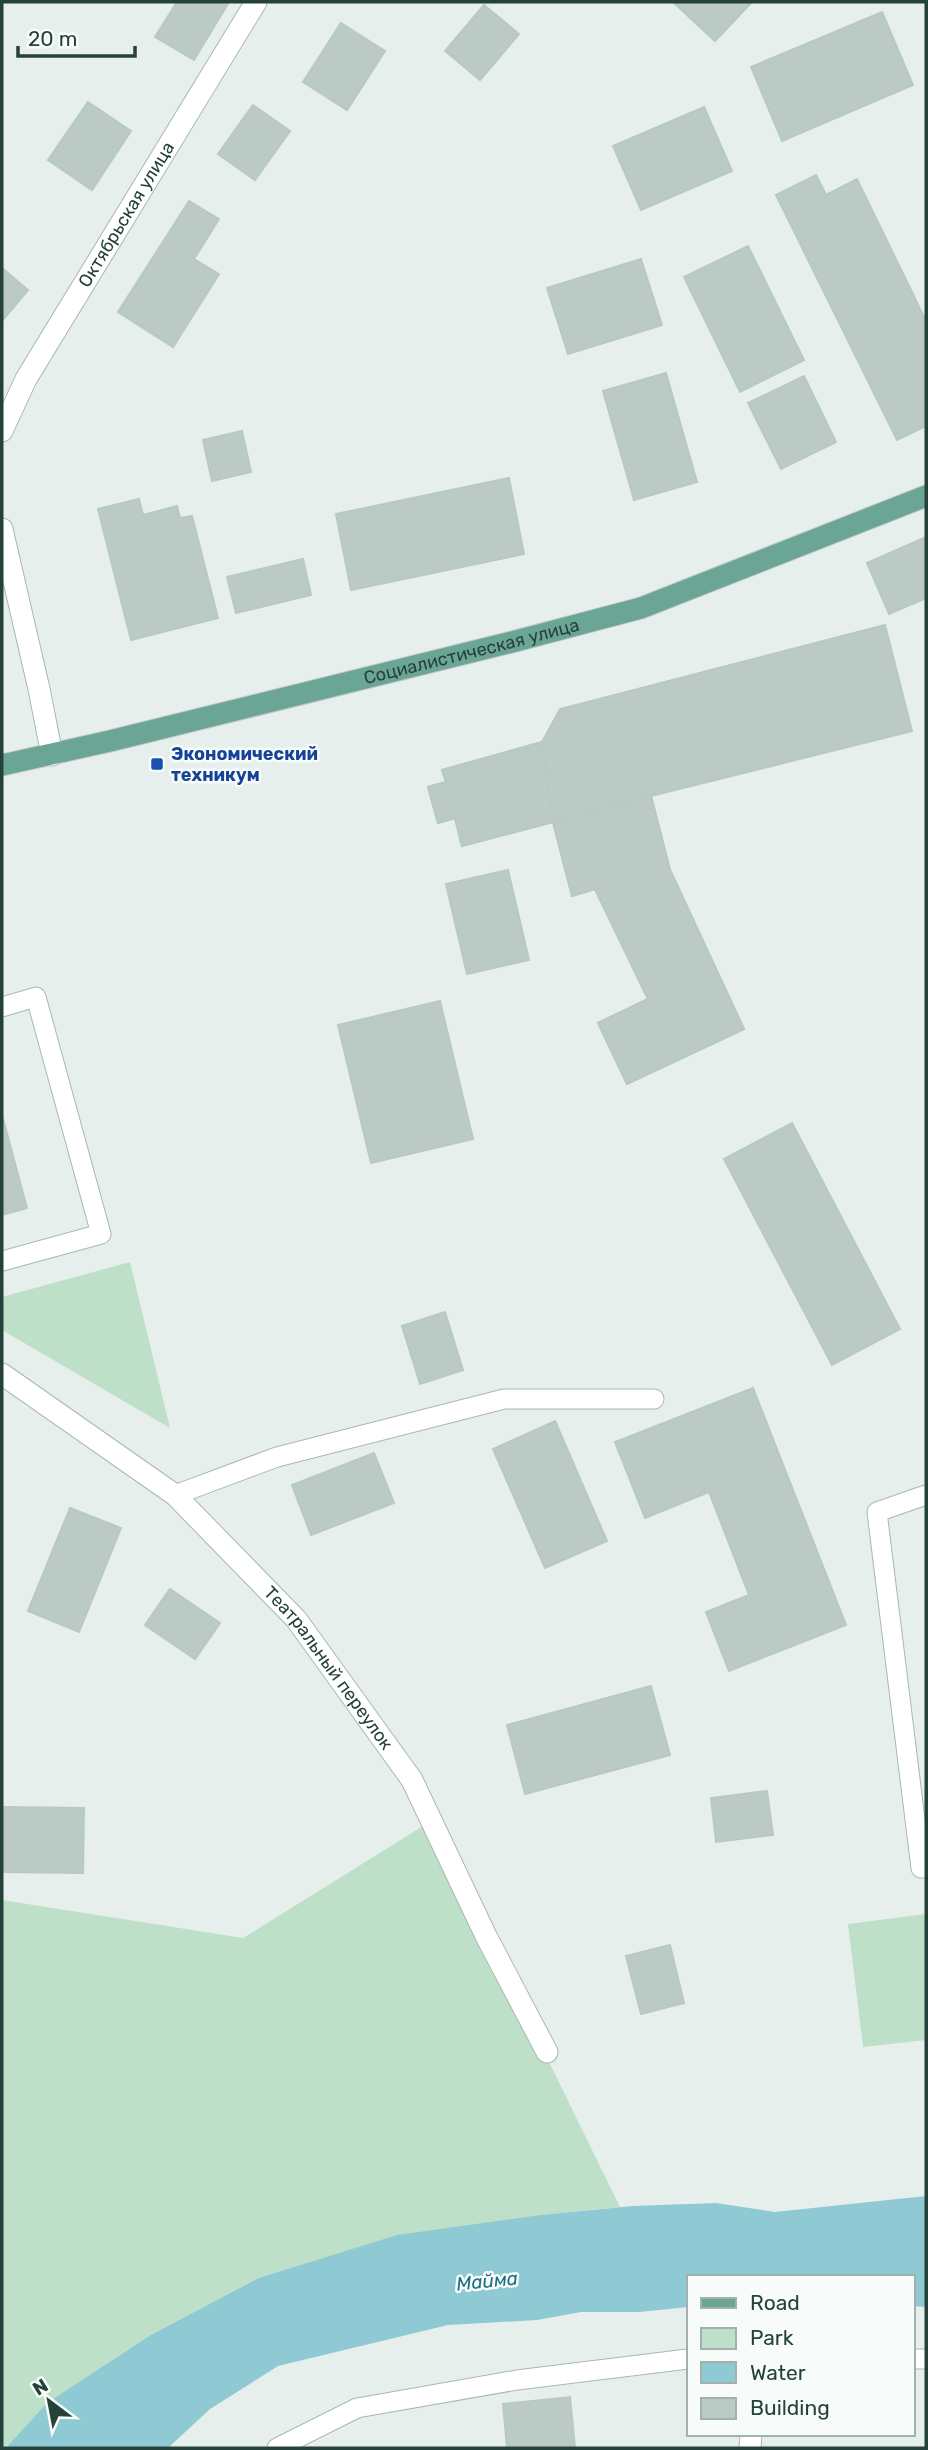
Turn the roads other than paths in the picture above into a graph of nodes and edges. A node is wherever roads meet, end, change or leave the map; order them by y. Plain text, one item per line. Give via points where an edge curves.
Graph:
1 (256, 2) edge
2 (2, 431) edge
3 (926, 496) edge
4 (2, 529) edge
5 (52, 755) junction
6 (2, 765) edge
7 (2, 1007) edge
8 (2, 1261) edge
9 (2, 1374) edge
10 (654, 1399) dead end
11 (926, 1494) edge
12 (175, 1495) junction
13 (921, 1868) dead end
14 (547, 2052) dead end
15 (687, 2359) edge
16 (277, 2448) edge

1 - 2 street, Октябрьская улица via 26,379
3 - 5 main road, Социалистическая улица via 641,608
4 - 5 street
5 - 6 main road, Социалистическая улица
7 - 8 lane via 36,997 101,1234
9 - 12 street, Театральный переулок
10 - 12 lane via 504,1399 278,1457
11 - 13 lane via 877,1512
12 - 14 street, Театральный переулок via 296,1619 412,1780
15 - 16 lane via 517,2381 357,2409

